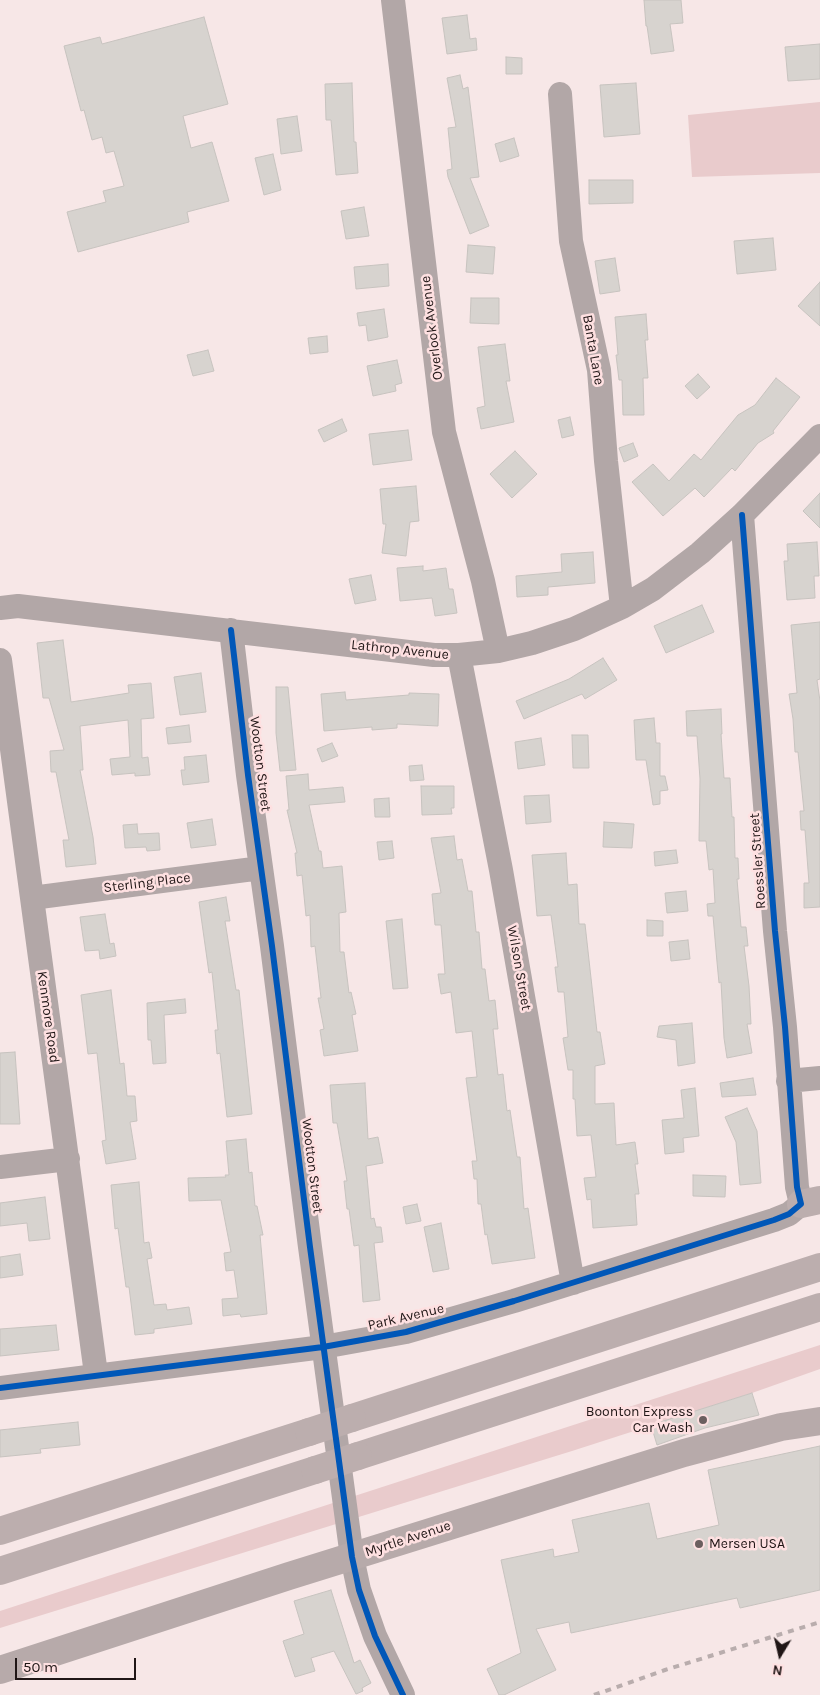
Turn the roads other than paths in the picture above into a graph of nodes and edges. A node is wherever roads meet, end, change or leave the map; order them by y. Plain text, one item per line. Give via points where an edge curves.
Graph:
1 (393, 0) edge
2 (560, 94) dead end
3 (820, 436) edge
4 (742, 514) junction
5 (622, 607) junction
6 (0, 608) edge
7 (231, 630) junction
8 (498, 651) junction
9 (459, 655) junction
10 (0, 660) edge
11 (261, 868) junction
12 (32, 898) junction
13 (820, 1078) edge
14 (788, 1080) junction
15 (68, 1159) junction
16 (0, 1167) edge
17 (810, 1202) edge
18 (820, 1267) edge
19 (573, 1283) junction
20 (820, 1307) edge
21 (323, 1347) junction
22 (96, 1374) junction
23 (0, 1388) edge
24 (820, 1421) edge
25 (0, 1532) edge
26 (352, 1557) junction
27 (0, 1571) edge
28 (0, 1670) edge
29 (403, 1695) edge

1 - 8 street, Overlook Avenue via 444,432
2 - 5 street, Banta Lane via 571,242 599,370
3 - 4 street, Lathrop Avenue
4 - 5 street, Lathrop Avenue via 692,559 653,589
4 - 14 street, Roessler Street
5 - 8 street, Lathrop Avenue via 574,629
6 - 7 street, Lathrop Avenue via 18,606
7 - 9 street, Lathrop Avenue via 434,655
7 - 11 street, Wootton Street
8 - 9 street, Lathrop Avenue
9 - 19 street, Wilson Street via 501,870
10 - 12 street, Kenmore Road
11 - 12 street, Sterling Place
11 - 21 street, Wootton Street
12 - 15 street, Kenmore Road
13 - 14 street
14 - 17 street, Roessler Street via 797,1187
15 - 16 street
15 - 22 street, Kenmore Road
17 - 19 street, Park Avenue via 774,1220
18 - 25 highway, bridge
19 - 21 street, Park Avenue via 406,1332
20 - 27 highway, bridge
21 - 22 street, Park Avenue
21 - 26 street, Wootton Street
22 - 23 street, Park Avenue
24 - 26 main road, Myrtle Avenue via 781,1427 684,1452
26 - 28 main road, Myrtle Avenue
26 - 29 street, Wootton Street via 359,1590 375,1636

